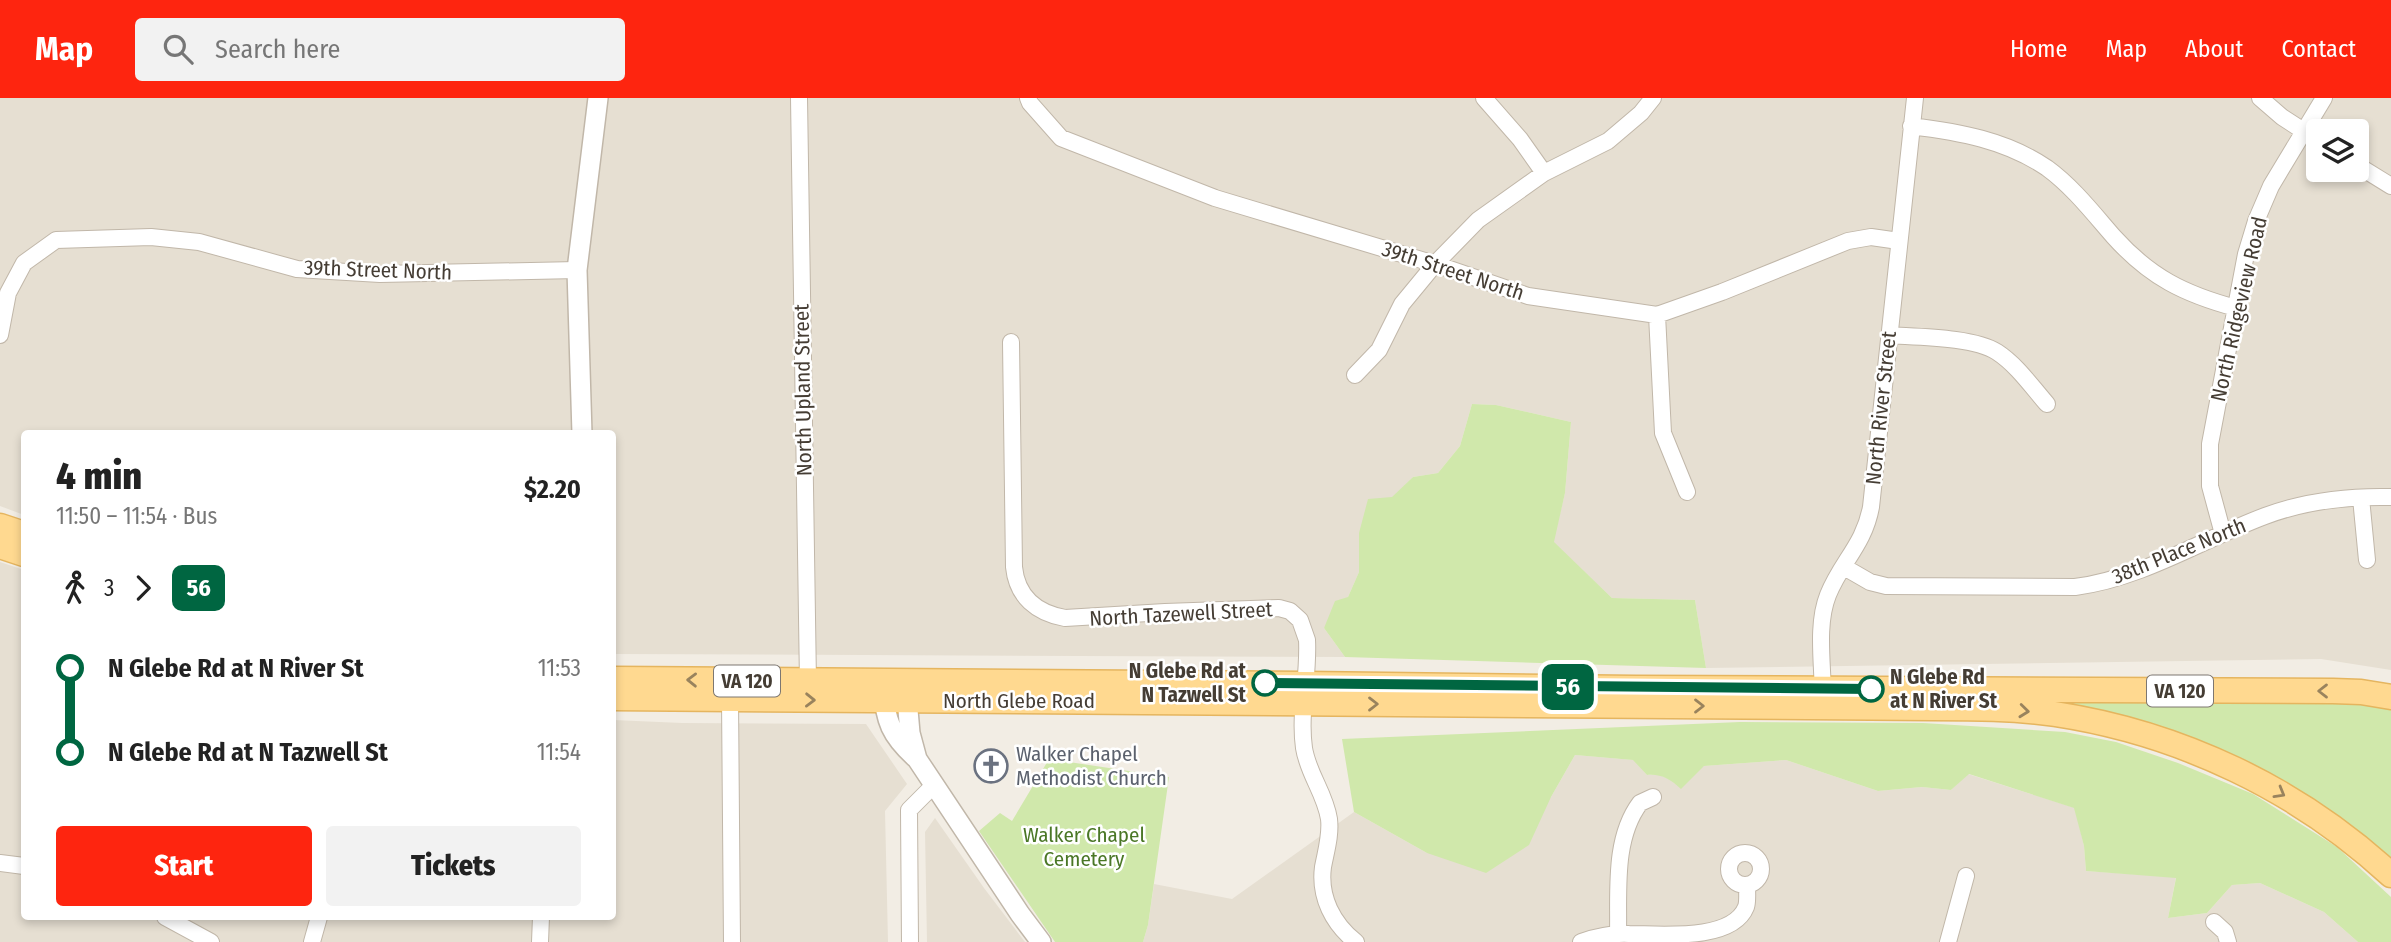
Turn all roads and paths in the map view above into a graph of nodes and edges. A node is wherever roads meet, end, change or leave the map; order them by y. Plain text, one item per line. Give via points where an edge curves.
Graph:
1 (598, 98) edge
2 (799, 98) edge
3 (1028, 98) edge
4 (1484, 98) edge
5 (1653, 98) edge
6 (1915, 98) edge
7 (2260, 98) edge
8 (2324, 98) edge
9 (1911, 126) junction
10 (2304, 131) junction
11 (2369, 172) edge
12 (1544, 173) junction
13 (2391, 186) edge
14 (1899, 241) junction
15 (1434, 264) junction
16 (577, 271) junction
17 (2236, 308) junction
18 (1657, 315) junction
19 (0, 335) edge
20 (1889, 335) junction
21 (1011, 342) dead end
22 (1355, 375) dead end
23 (2047, 404) dead end
24 (582, 430) edge
25 (1688, 492) dead end
26 (2361, 498) junction
27 (2391, 498) edge
28 (0, 526) edge
29 (21, 533) edge
30 (2223, 534) junction
31 (0, 545) edge
32 (21, 553) edge
33 (2367, 560) dead end
34 (1844, 567) junction
35 (616, 679) edge
36 (808, 682) junction
37 (895, 691) junction
38 (1306, 694) junction
39 (2391, 697) edge
40 (616, 698) edge
41 (1822, 698) junction
42 (730, 699) junction
43 (934, 785) junction
44 (1653, 797) dead end
45 (0, 863) edge
46 (21, 866) edge
47 (2391, 875) edge
48 (1966, 876) dead end
49 (1747, 886) dead end
50 (171, 920) edge
51 (318, 920) edge
52 (541, 920) edge
53 (2214, 922) dead end
54 (1618, 934) junction
55 (211, 942) edge
56 (312, 942) edge
57 (540, 942) edge
58 (732, 942) edge
59 (910, 942) edge
60 (1041, 942) edge
61 (1356, 942) edge
62 (1581, 942) edge
63 (1948, 942) edge
64 (2228, 942) edge

1 - 16 street
2 - 36 street, North Upland Street
3 - 15 street, 39th Street North via 1061,138 1215,198
4 - 12 street
5 - 12 street via 1608,141
6 - 9 street, North River Street
7 - 10 street
8 - 10 street, North Ridgeview Road
9 - 14 street, North River Street
9 - 17 street via 1986,139 2031,158 2071,188 2151,272 2186,293
10 - 17 street, North Ridgeview Road via 2276,176 2256,221
11 - 13 street
12 - 15 street via 1478,220
14 - 18 street, 39th Street North via 1871,237 1848,241
14 - 20 street, North River Street
15 - 18 street, 39th Street North via 1528,296
15 - 22 street via 1402,304 1379,350
16 - 19 street, 39th Street North via 380,274 297,269 199,242 151,237 56,240 24,263 8,293
16 - 24 street
17 - 30 street, North Ridgeview Road via 2209,459 2210,486
18 - 25 street via 1663,433
20 - 23 street via 1989,348 2012,364
20 - 34 street, North River Street via 1869,516 1863,537
21 - 38 street, North Tazewell Street via 1014,568 1017,583 1031,604 1046,614 1074,619 1285,609 1303,625
26 - 27 street, 38th Place North
26 - 30 street, 38th Place North via 2293,507
26 - 33 street
28 - 29 main road
30 - 34 street, 38th Place North via 2133,573 2075,587 1886,586
31 - 32 main road
34 - 41 street, North River Street via 1825,606
36 -> 35 main road, North Glebe Road / VA 120
36 - 37 main road, North Glebe Road / VA 120
37 - 38 main road, North Glebe Road / VA 120
42 -> 37 main road, North Glebe Road / VA 120
37 - 43 street via 893,733
38 - 41 main road, North Glebe Road / VA 120
38 - 61 street, North Tazewell Street via 1306,755 1329,824 1324,892 1334,918
39 -> 41 main road, North Glebe Road / VA 120 via 2333,691
40 - 42 main road, North Glebe Road / VA 120
41 -> 47 main road, North Glebe Road / VA 120 via 2054,714 2131,730 2202,754 2271,788 2326,822
42 - 58 street
43 - 59 street via 909,810
43 - 60 street
44 - 54 street via 1636,807 1624,836
45 - 46 street
48 - 63 street
49 - 54 street via 1742,913 1723,928 1679,936
50 - 55 street
51 - 56 street
52 - 57 street
53 - 64 street
54 - 62 street

